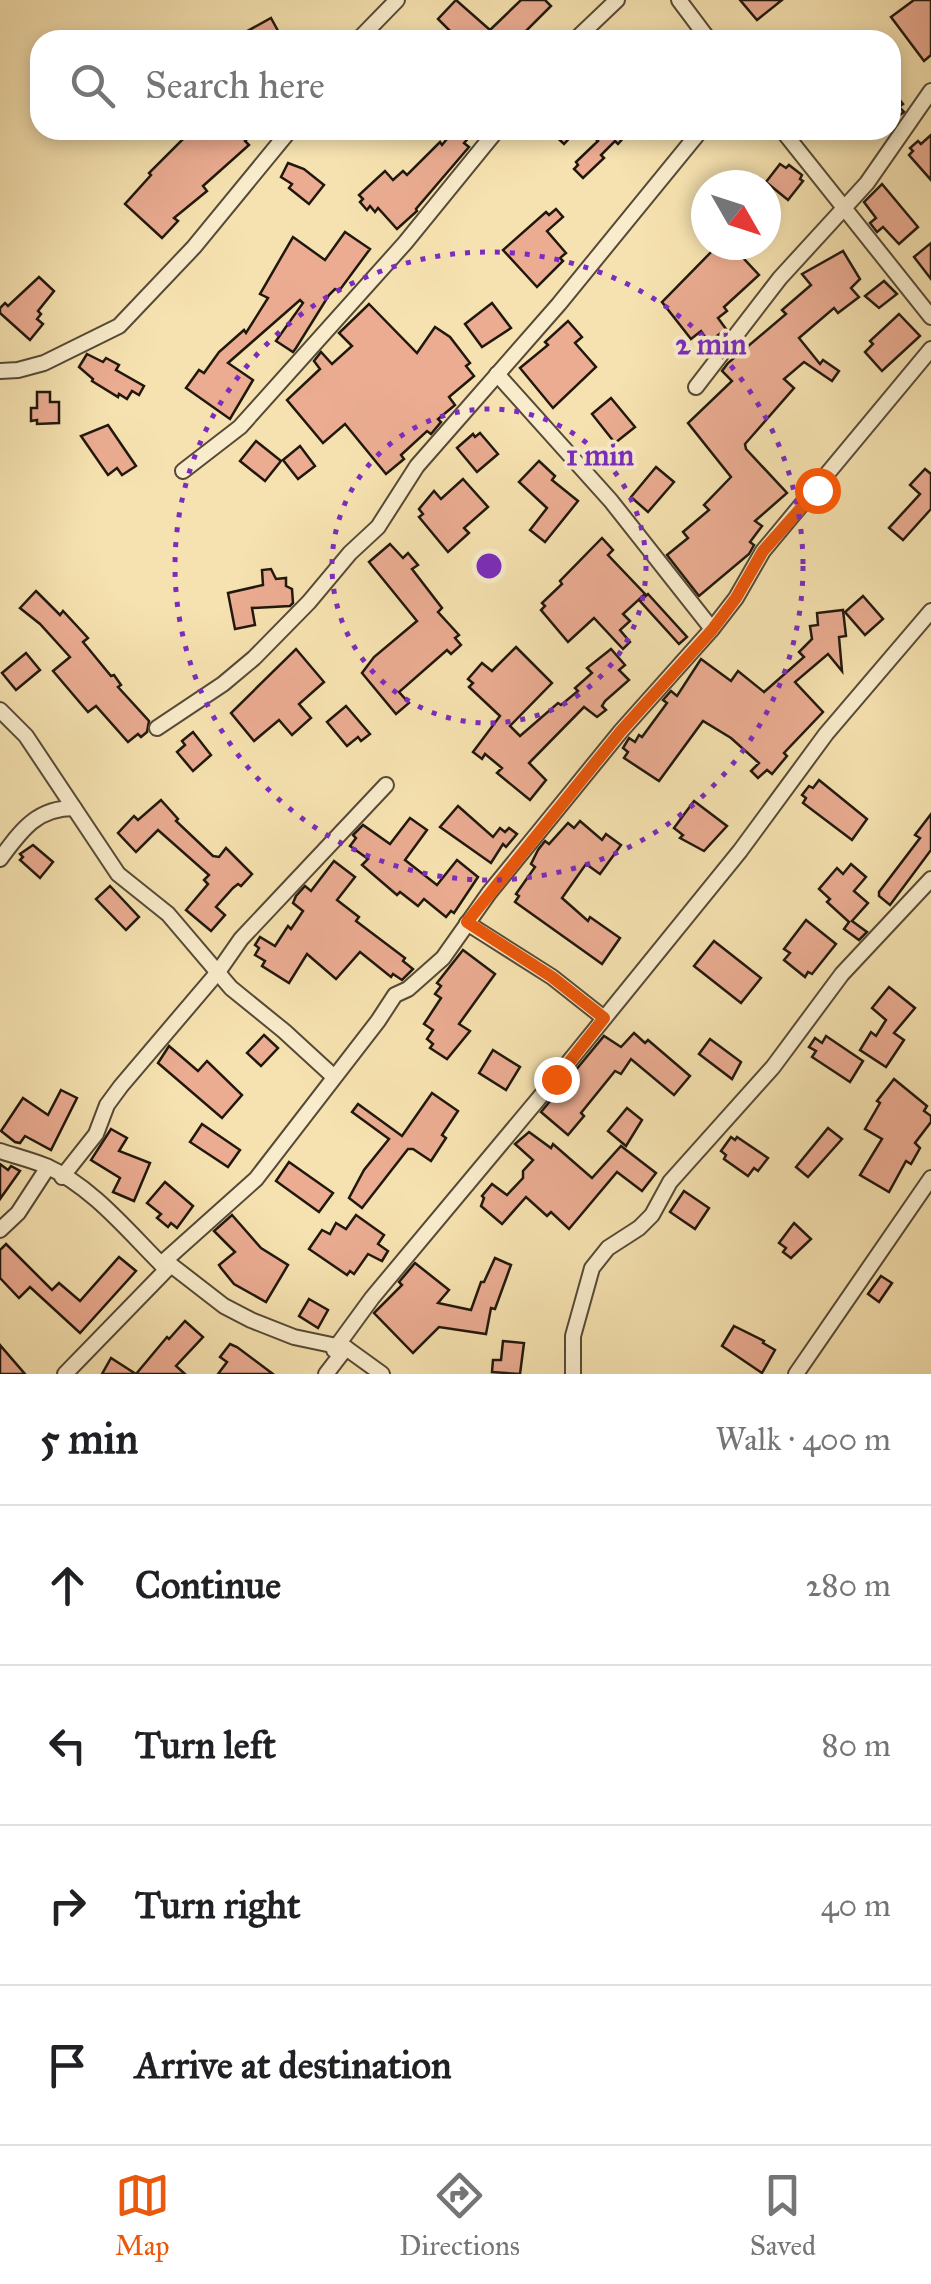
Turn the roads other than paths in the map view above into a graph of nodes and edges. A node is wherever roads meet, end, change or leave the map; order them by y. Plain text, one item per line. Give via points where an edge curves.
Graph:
1 (397, 0) edge
2 (617, 0) edge
3 (679, 0) edge
4 (368, 30) edge
5 (586, 30) edge
6 (702, 30) edge
7 (931, 91) edge
8 (901, 134) edge
9 (282, 140) edge
10 (489, 140) edge
11 (693, 140) edge
12 (790, 140) edge
13 (897, 140) edge
14 (846, 207) junction
15 (931, 317) edge
16 (931, 349) edge
17 (0, 371) edge
18 (498, 374) junction
19 (696, 387) dead end
20 (183, 471) dead end
21 (931, 611) edge
22 (712, 630) junction
23 (0, 710) edge
24 (7, 727) edge
25 (157, 728) dead end
26 (386, 785) dead end
27 (74, 808) junction
28 (0, 859) edge
29 (931, 879) edge
30 (467, 922) junction
31 (218, 972) junction
32 (604, 1018) junction
33 (332, 1076) junction
34 (0, 1151) edge
35 (48, 1167) junction
36 (62, 1176) junction
37 (931, 1178) edge
38 (0, 1230) edge
39 (166, 1264) junction
40 (346, 1348) junction
41 (65, 1374) edge
42 (326, 1374) edge
43 (382, 1374) edge
44 (574, 1374) edge
45 (796, 1374) edge

1 - 4 street
2 - 5 street
3 - 6 street
7 - 8 street
9 - 17 street via 119,326 44,364
10 - 20 street via 240,427
11 - 18 street
12 - 14 street
13 - 14 street
14 - 15 street
14 - 19 street via 780,278
16 - 22 street via 763,551
18 - 22 street via 611,500
18 - 25 street via 416,466 378,527 309,602 223,684
21 - 32 street
22 - 30 street
23 - 24 street
24 - 27 street via 26,736
26 - 31 street via 240,939
27 - 28 street via 37,816
27 - 31 street via 118,874 168,914
29 - 44 street via 842,974 773,1067 670,1182 652,1215 592,1268 572,1336
30 - 32 street
30 - 33 street via 443,958 387,1002
31 - 33 street
31 - 36 street via 121,1086 96,1134
32 - 40 street via 334,1350
33 - 39 street via 256,1179
34 - 35 street
35 - 36 street
35 - 38 street
36 - 39 street
37 - 45 street
39 - 40 street via 251,1320
39 - 41 street
40 - 42 street
40 - 43 street

